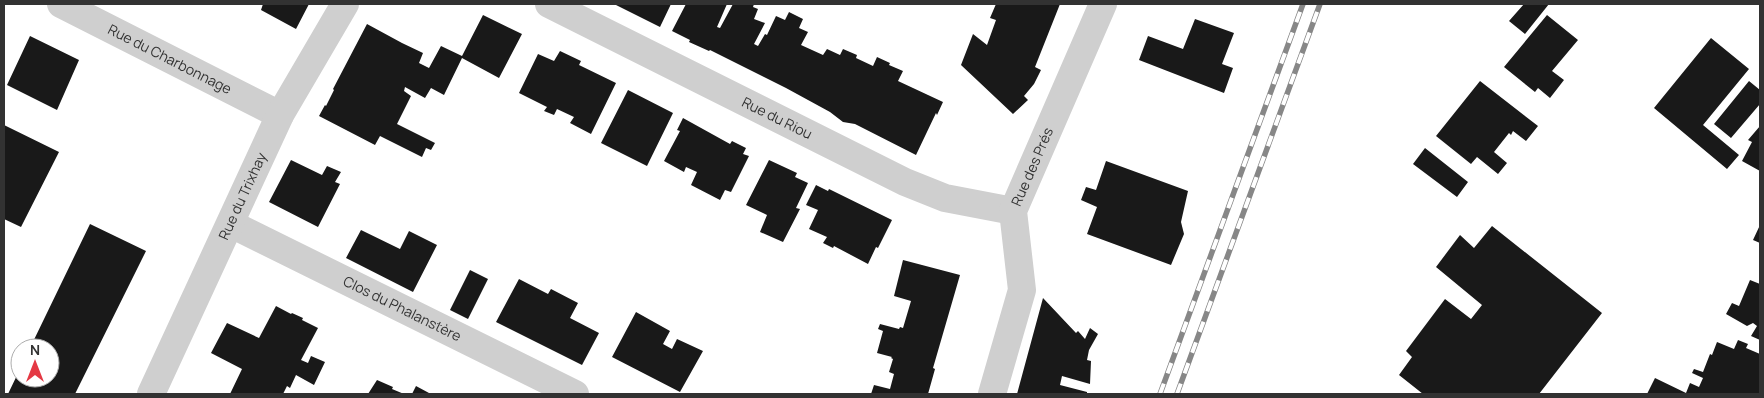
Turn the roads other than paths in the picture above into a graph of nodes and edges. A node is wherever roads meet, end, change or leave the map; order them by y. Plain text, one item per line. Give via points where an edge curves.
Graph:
1 (61, 4) edge
2 (345, 4) edge
3 (549, 4) edge
4 (1103, 4) edge
5 (280, 115) junction
6 (1013, 211) junction
7 (231, 224) junction
8 (151, 394) edge
9 (575, 394) edge
10 (992, 394) edge

1 - 5 street, Rue du Charbonnage
2 - 5 street, Rue du Trixhay
3 - 6 street, Rue du Riou via 905,182 945,198
4 - 6 street, Rue des Prés
5 - 7 street, Rue du Trixhay
6 - 10 street, Rue des Prés via 1022,290
7 - 8 street, Rue du Trixhay
7 - 9 street, Clos du Phalanstère

